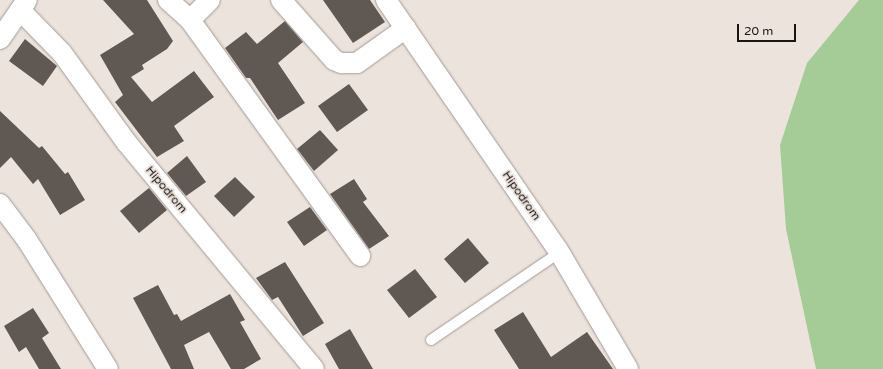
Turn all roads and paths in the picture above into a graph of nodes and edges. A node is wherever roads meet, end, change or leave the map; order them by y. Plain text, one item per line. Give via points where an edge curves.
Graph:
1 (168, 0) edge
2 (210, 0) edge
3 (281, 0) edge
4 (386, 0) edge
5 (24, 5) edge
6 (190, 20) junction
7 (406, 28) junction
8 (0, 39) edge
9 (0, 204) edge
10 (558, 250) junction
11 (360, 256) dead end
12 (431, 340) dead end
13 (108, 369) edge
14 (314, 369) edge
15 (628, 369) edge

1 - 6 street
2 - 6 street
3 - 7 street via 334,60 341,63 357,63
4 - 7 street, Hipodrom
5 - 8 street, Hipodrom
5 - 14 street, Hipodrom via 127,143
6 - 11 street
7 - 10 street, Hipodrom
9 - 13 street via 27,240
10 - 12 lane via 554,256
10 - 15 street, Hipodrom

